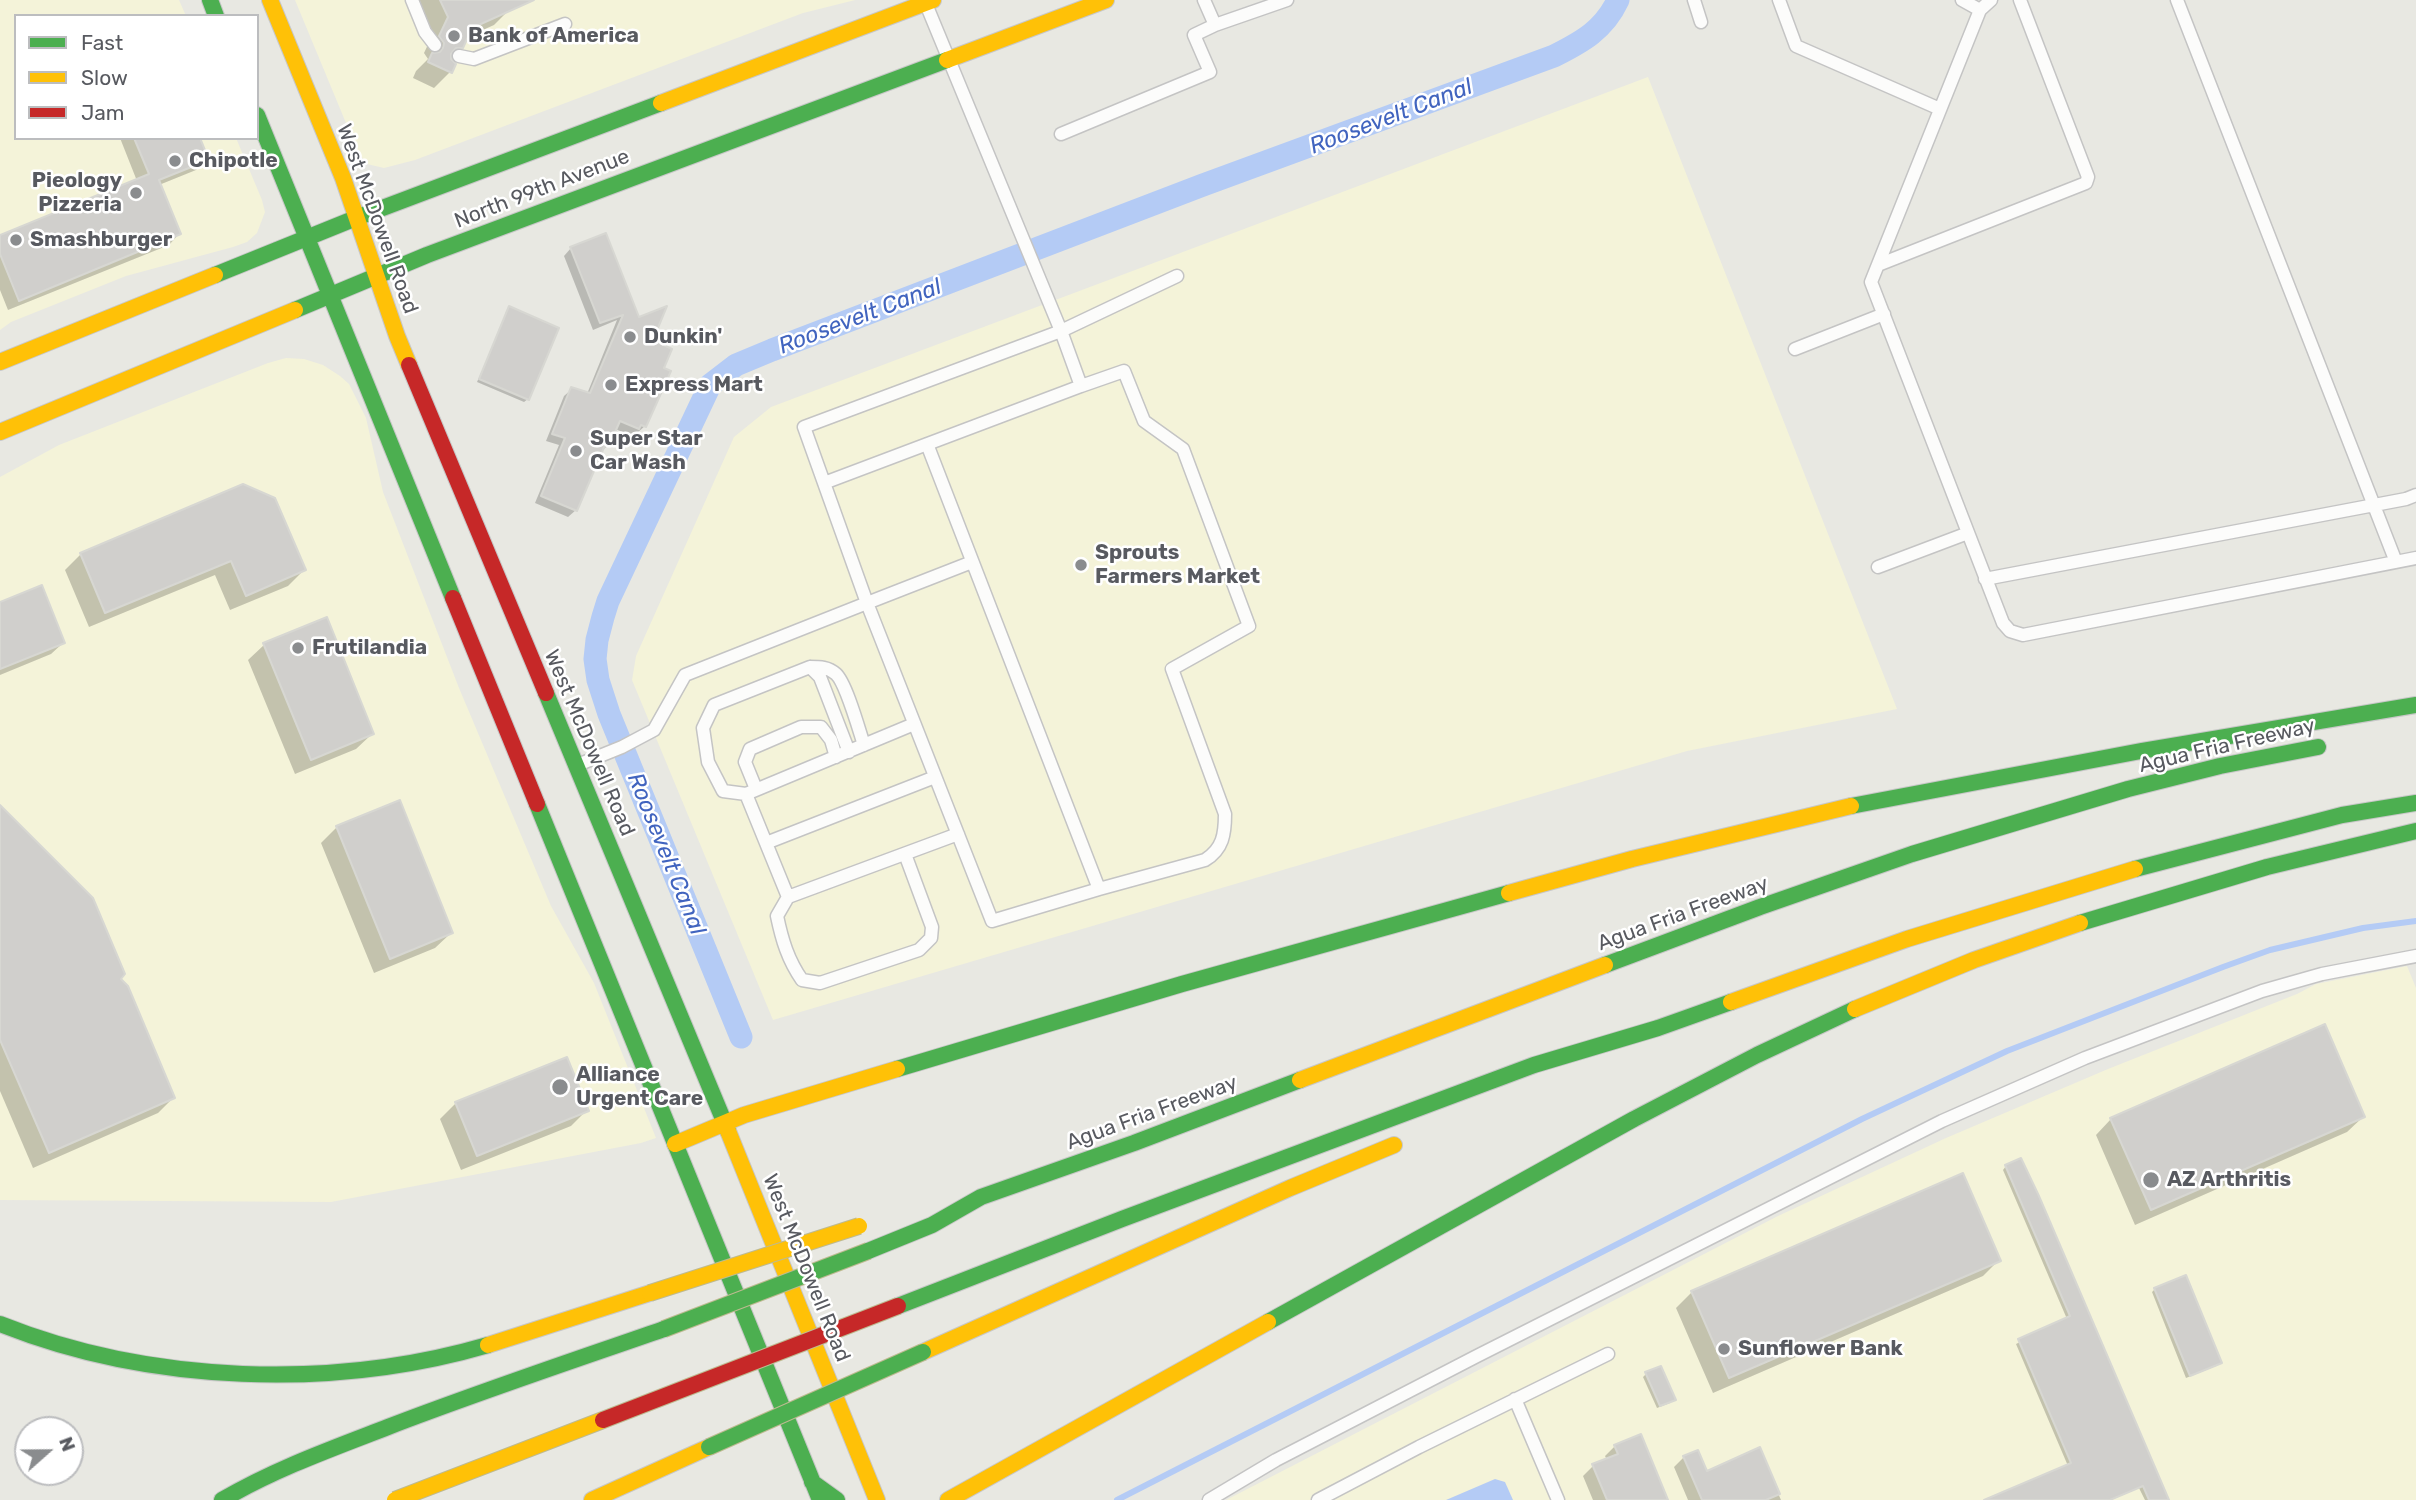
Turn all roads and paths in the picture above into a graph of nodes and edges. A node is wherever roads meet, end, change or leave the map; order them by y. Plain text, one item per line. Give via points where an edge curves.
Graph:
1 (270, 0) edge
2 (412, 0) edge
3 (1106, 0) edge
4 (1204, 0) edge
5 (1287, 0) edge
6 (1694, 0) edge
7 (1779, 0) edge
8 (1962, 0) edge
9 (1991, 0) edge
10 (2020, 0) edge
11 (2177, 0) edge
12 (929, 1) edge
13 (1980, 10) junction
14 (1701, 22) dead end
15 (565, 24) dead end
16 (1215, 25) junction
17 (435, 44) dead end
18 (459, 56) dead end
19 (948, 58) junction
20 (1940, 109) junction
21 (259, 120) edge
22 (1061, 134) dead end
23 (356, 218) junction
24 (308, 237) junction
25 (1878, 265) junction
26 (375, 276) junction
27 (1177, 276) dead end
28 (331, 294) junction
29 (1884, 314) junction
30 (1061, 331) junction
31 (1795, 349) dead end
32 (0, 362) edge
33 (1080, 386) junction
34 (0, 432) edge
35 (927, 444) junction
36 (824, 483) junction
37 (2416, 495) edge
38 (2373, 505) junction
39 (1968, 533) junction
40 (2416, 558) edge
41 (972, 562) junction
42 (2396, 562) junction
43 (1878, 567) dead end
44 (1985, 579) junction
45 (867, 603) junction
46 (810, 667) junction
47 (2416, 705) edge
48 (914, 724) junction
49 (864, 745) junction
50 (2328, 745) dead end
51 (843, 754) junction
52 (576, 766) junction
53 (935, 777) junction
54 (751, 792) junction
55 (2416, 803) edge
56 (2416, 831) edge
57 (957, 834) junction
58 (766, 843) junction
59 (905, 854) junction
60 (1099, 890) junction
61 (788, 897) junction
62 (2416, 956) edge
63 (1658, 1028) junction
64 (1562, 1074) dead end
65 (725, 1123) junction
66 (1414, 1136) dead end
67 (675, 1144) junction
68 (981, 1197) junction
69 (937, 1204) dead end
70 (865, 1224) dead end
71 (0, 1324) edge
72 (1608, 1353) dead end
73 (1515, 1399) junction
74 (812, 1482) junction
75 (222, 1500) edge
76 (395, 1500) edge
77 (592, 1500) edge
78 (820, 1500) edge
79 (837, 1500) edge
80 (877, 1500) edge
81 (948, 1500) edge
82 (1209, 1500) edge
83 (1318, 1500) edge
84 (1558, 1500) edge

1 - 23 main road, West McDowell Road
2 - 17 lane
3 - 19 main road, North 99th Avenue
4 - 16 lane
5 - 16 lane
6 - 14 lane
7 - 20 lane via 1796,46
8 - 13 lane
9 - 13 lane
10 - 25 lane via 2088,177 2086,183
11 - 38 lane
12 - 19 lane
12 - 23 main road, North 99th Avenue
13 - 20 lane
15 - 18 lane via 474,59
16 - 22 lane via 1194,34 1210,72
19 - 26 main road, North 99th Avenue
19 - 30 lane
20 - 25 lane
21 - 24 main road
23 - 24 main road, North 99th Avenue
23 - 26 main road, West McDowell Road
24 - 28 main road
24 - 32 main road, North 99th Avenue
25 - 29 lane via 1871,282
26 - 28 main road, North 99th Avenue
26 - 52 main road, West McDowell Road
27 - 30 lane
28 - 34 main road, North 99th Avenue
28 - 67 main road
29 - 31 lane
29 - 39 lane
30 - 33 lane
30 - 36 lane via 804,427
33 - 35 lane
33 - 60 lane via 1124,371 1144,421 1183,449 1249,626 1172,669 1225,814 1218,852 1205,860
35 - 36 lane
35 - 41 lane
36 - 45 lane
37 - 38 lane
38 - 42 lane
38 - 44 lane
39 - 43 lane
39 - 44 lane
40 - 42 lane
41 - 45 lane
41 - 60 lane
42 - 44 lane via 2023,635 2003,623
45 - 48 lane
45 - 52 lane via 685,675 654,730
46 - 49 lane via 837,675
46 - 51 lane via 820,677
46 - 54 lane via 714,705 703,728 708,762 723,791
47 - 65 main road via 1873,802 1632,859 1182,984
48 - 49 lane
48 - 53 lane
49 - 51 lane
50 - 68 main road, Agua Fria Freeway via 2129,789 1912,854
51 - 54 lane
51 - 54 lane via 821,727 801,727 750,749 746,762
52 - 65 main road, West McDowell Road
53 - 57 lane
53 - 58 lane
54 - 58 lane
55 - 63 main road via 2342,815 2057,891
56 - 81 main road via 2250,872 2098,918 1832,1019 1634,1119
57 - 59 lane
57 - 60 lane via 992,921
58 - 61 lane
59 - 61 lane
59 - 61 lane via 932,928 931,938 919,950 820,983 802,980 782,942 776,916
62 - 82 lane via 2262,991 2085,1058 1942,1121 1477,1356 1276,1460
63 - 64 main road
63 - 76 main road, bridge via 1534,1065
65 - 67 main road
65 - 80 main road, West McDowell Road
66 - 77 main road, bridge
67 - 74 main road
68 - 69 main road
68 - 75 main road, bridge via 932,1225 868,1251 312,1455
70 - 71 main road, bridge via 469,1349 345,1372 213,1373 107,1356
72 - 73 lane
73 - 83 lane
73 - 84 lane
74 - 78 main road
74 - 79 main road

